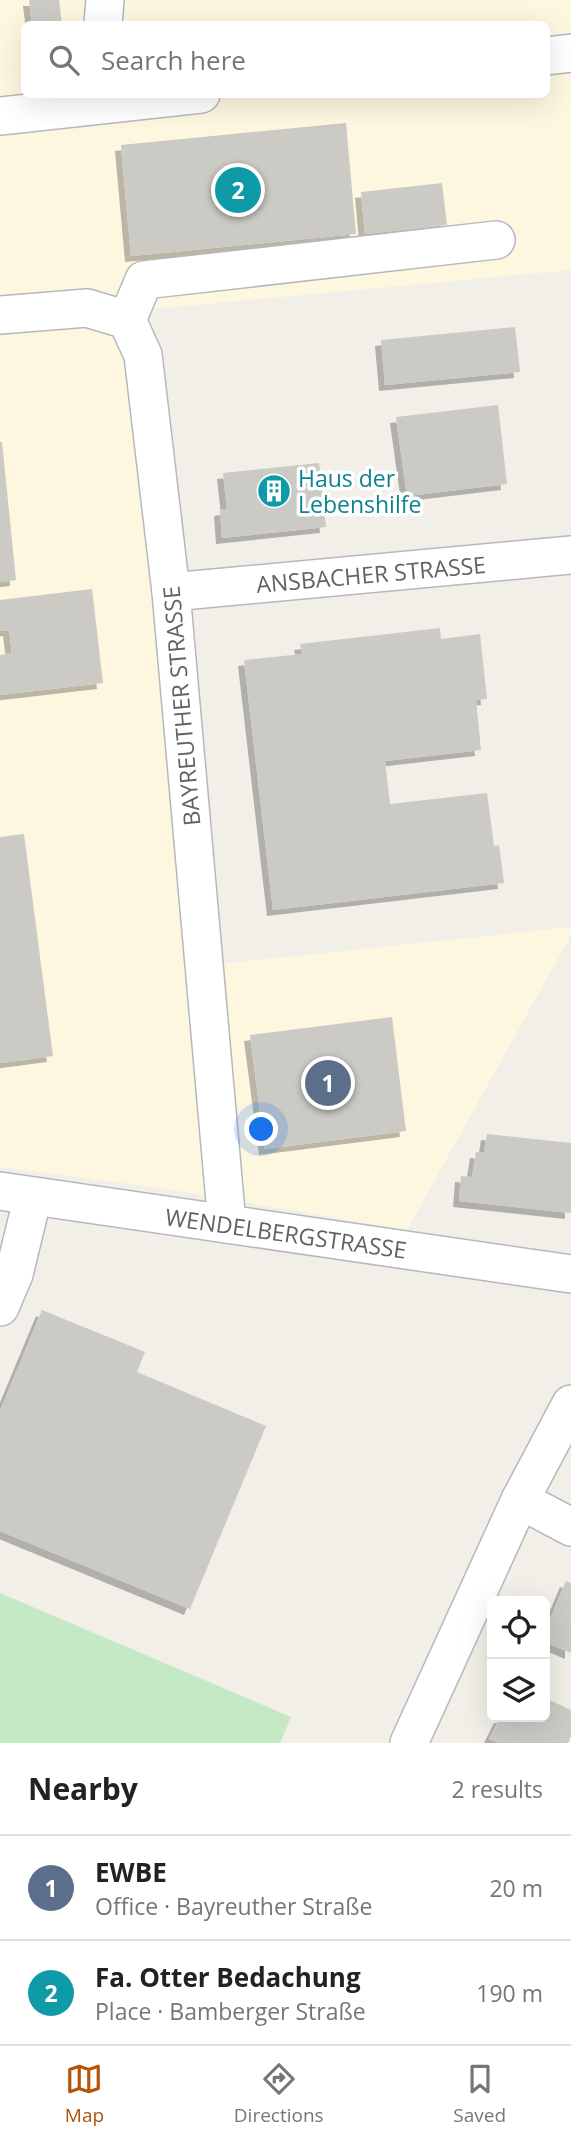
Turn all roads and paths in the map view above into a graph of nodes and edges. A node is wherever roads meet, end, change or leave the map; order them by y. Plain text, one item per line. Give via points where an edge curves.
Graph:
1 (105, 0) edge
2 (103, 21) edge
3 (571, 53) edge
4 (550, 56) edge
5 (134, 98) edge
6 (100, 100) edge
7 (0, 116) edge
8 (496, 240) dead end
9 (0, 315) edge
10 (127, 320) junction
11 (571, 555) edge
12 (171, 592) junction
13 (16, 1194) edge
14 (227, 1224) junction
15 (571, 1274) edge
16 (0, 1307) edge
17 (571, 1404) edge
18 (520, 1500) junction
19 (571, 1527) edge
20 (409, 1743) edge

1 - 2 street
3 - 4 street
5 - 6 street
6 - 7 street
8 - 10 street via 144,280
9 - 10 street via 87,308
10 - 12 street, BAYREUTHER STRASSE via 143,355
11 - 12 street, ANSBACHER STRASSE
12 - 14 street, BAYREUTHER STRASSE
13 - 14 street, WENDELBERGSTRASSE
13 - 16 street via 14,1274
14 - 15 street, WENDELBERGSTRASSE
17 - 18 street
18 - 19 street
18 - 20 street

